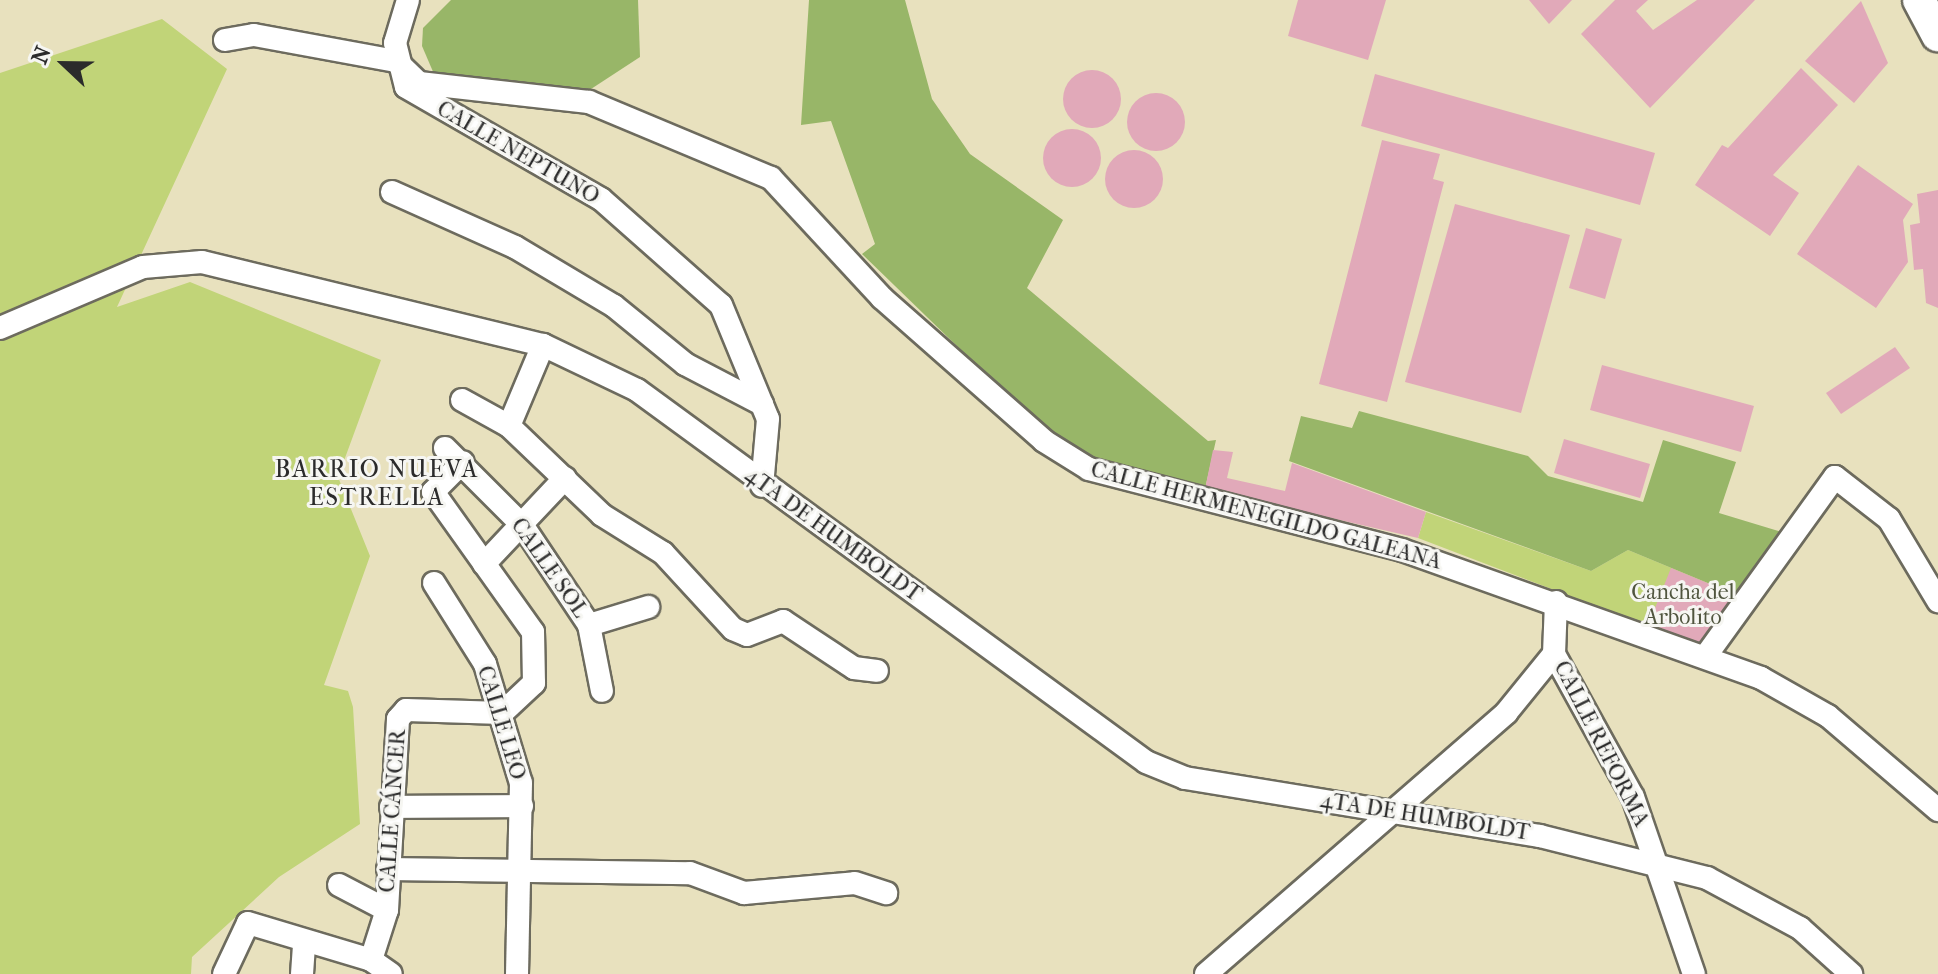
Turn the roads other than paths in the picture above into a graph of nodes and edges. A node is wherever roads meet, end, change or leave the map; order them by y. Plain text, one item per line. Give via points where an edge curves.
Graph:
1 (408, 0) edge
2 (225, 40) dead end
3 (396, 61) junction
4 (392, 192) dead end
5 (0, 328) edge
6 (543, 345) junction
7 (462, 400) dead end
8 (762, 404) junction
9 (509, 426) junction
10 (565, 478) junction
11 (762, 486) junction
12 (523, 526) junction
13 (484, 564) junction
14 (434, 583) dead end
15 (1935, 585) edge
16 (1556, 602) junction
17 (648, 607) dead end
18 (589, 625) junction
19 (1554, 654) junction
20 (1705, 657) junction
21 (877, 671) dead end
22 (602, 691) dead end
23 (502, 713) junction
24 (522, 806) junction
25 (391, 807) junction
26 (1938, 810) edge
27 (1396, 813) junction
28 (388, 869) junction
29 (1661, 870) junction
30 (524, 875) junction
31 (339, 885) dead end
32 (886, 893) dead end
33 (387, 910) junction
34 (304, 945) junction
35 (371, 960) junction
36 (224, 974) edge
37 (302, 974) edge
38 (391, 974) edge
39 (517, 974) edge
40 (1206, 974) edge
41 (1694, 974) edge
42 (1851, 974) edge

1 - 3 street
2 - 3 street via 254,35
3 - 8 street, CALLE NEPTUNO via 406,87 601,199 670,257 721,305
3 - 16 street, CALLE HERMENEGILDO GALEANA via 419,83 589,102 771,178 882,298 1044,441 1089,469 1402,550
4 - 8 street via 515,247 614,306 685,364
5 - 6 street, 4TA DE HUMBOLDT via 143,267 202,262
6 - 9 street
6 - 11 street, 4TA DE HUMBOLDT via 637,390
7 - 9 street
8 - 11 street, CALLE NEPTUNO via 770,453
9 - 10 street
10 - 12 street
10 - 21 street via 602,515 663,553 733,629 747,635 783,621 854,668
11 - 27 street, 4TA DE HUMBOLDT via 1146,762 1185,778
12 - 13 street
12 - 13 street, CALLE SOL via 454,455 433,492
12 - 18 street, CALLE SOL
13 - 23 street via 533,632 534,683
14 - 23 street, CALLE LEO via 485,664
15 - 20 street via 1889,519 1835,477
16 - 19 street, CALLE REFORMA
16 - 20 street, CALLE HERMENEGILDO GALEANA
17 - 18 street
18 - 22 street, CALLE SOL
19 - 27 street via 1506,713
19 - 29 street, CALLE REFORMA via 1633,797
20 - 26 street, CALLE HERMENEGILDO GALEANA via 1828,716
23 - 24 street, CALLE LEO
23 - 25 street, CALLE CÁNCER via 402,713
24 - 25 street
24 - 30 street, CALLE LEO
25 - 28 street, CALLE CÁNCER
27 - 29 street, 4TA DE HUMBOLDT via 1540,836
27 - 40 street
28 - 30 street
28 - 33 street, CALLE CÁNCER
29 - 41 street, CALLE REFORMA
29 - 42 street, 4TA DE HUMBOLDT via 1707,878 1762,904
30 - 32 street via 690,873 744,893 855,883
30 - 39 street, CALLE LEO
31 - 33 street
33 - 35 street, CALLE CÁNCER
34 - 35 street
34 - 36 street via 248,923
34 - 37 street
35 - 38 street

